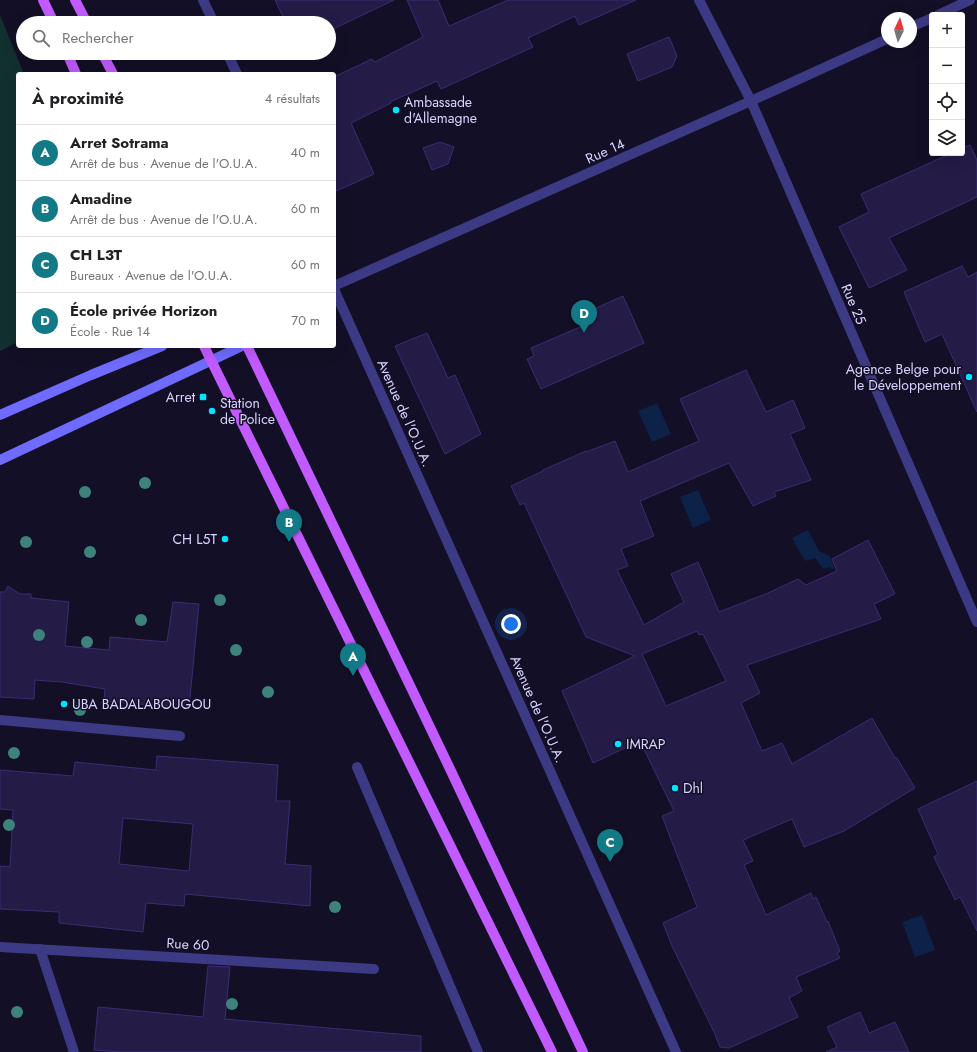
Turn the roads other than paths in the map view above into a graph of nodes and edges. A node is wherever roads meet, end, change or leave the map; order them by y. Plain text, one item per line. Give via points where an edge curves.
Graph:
1 (43, 0) edge
2 (75, 0) edge
3 (203, 0) edge
4 (699, 0) edge
5 (968, 0) edge
6 (944, 12) edge
7 (51, 16) edge
8 (83, 16) edge
9 (211, 16) edge
10 (929, 19) edge
11 (917, 24) edge
12 (881, 41) edge
13 (70, 60) edge
14 (106, 60) edge
15 (230, 60) edge
16 (75, 72) edge
17 (112, 72) edge
18 (236, 72) edge
19 (751, 101) junction
20 (336, 285) edge
21 (336, 294) edge
22 (157, 348) edge
23 (205, 348) edge
24 (238, 348) edge
25 (248, 348) edge
26 (212, 361) junction
27 (0, 415) edge
28 (0, 460) edge
29 (977, 622) edge
30 (0, 720) edge
31 (180, 736) dead end
32 (357, 768) dead end
33 (0, 947) edge
34 (40, 949) junction
35 (374, 969) dead end
36 (74, 1052) edge
37 (478, 1052) edge
38 (552, 1052) edge
39 (583, 1052) edge
40 (676, 1052) edge

1 - 7 main road
2 - 8 main road
3 - 9 street
4 - 19 street, Rue 25
5 - 6 street
10 - 11 street
12 - 19 street, Rue 14
13 - 16 main road
14 - 17 main road
15 - 18 street
19 - 20 street, Rue 14
19 - 29 street, Rue 25
21 - 40 street, Avenue de l'O.U.A.
22 - 27 main road
23 - 26 main road
24 - 26 main road
25 - 39 main road
26 - 28 main road
26 - 38 main road
30 - 31 street
32 - 37 street
33 - 34 street, Rue 60
34 - 35 street, Rue 60
34 - 36 street

